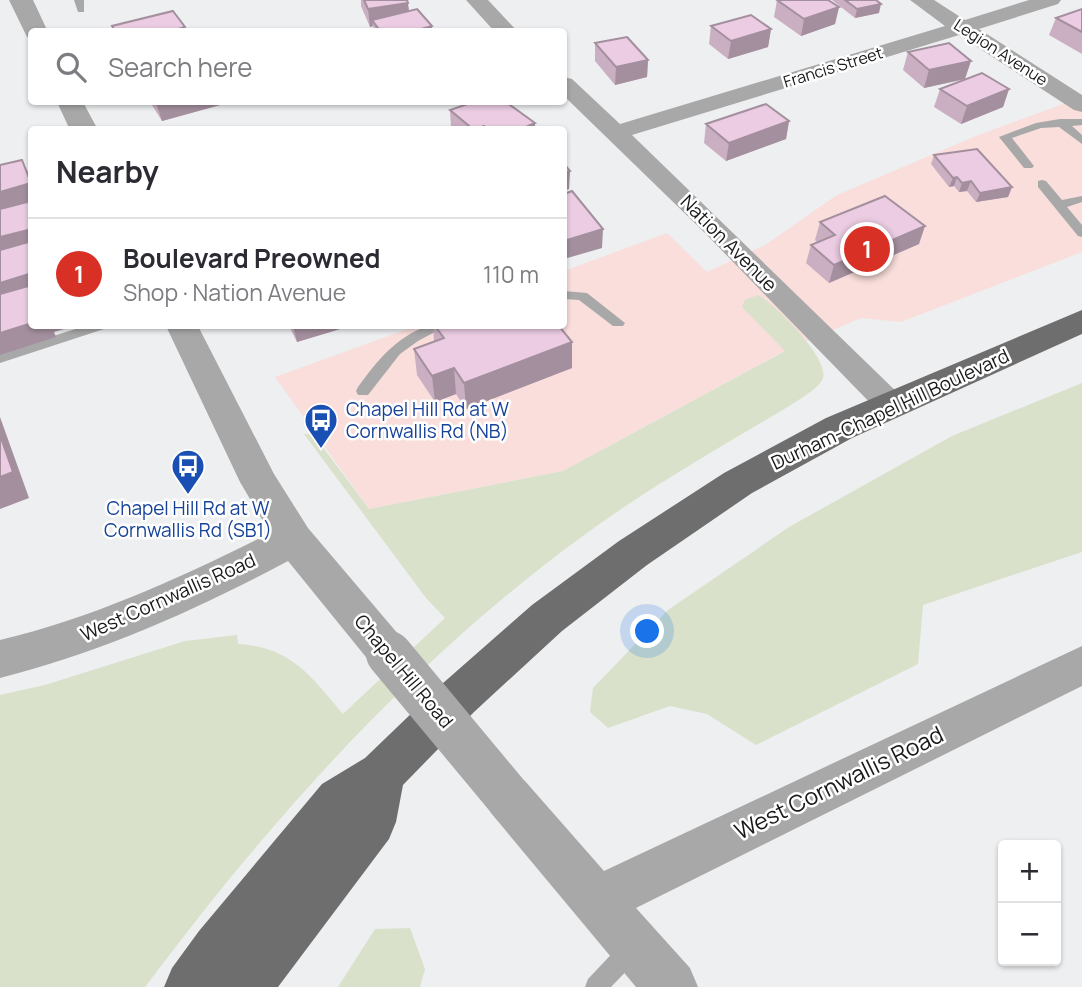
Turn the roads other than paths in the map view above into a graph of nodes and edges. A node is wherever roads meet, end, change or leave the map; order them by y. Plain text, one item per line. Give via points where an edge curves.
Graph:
1 (21, 0) edge
2 (476, 0) edge
3 (920, 0) edge
4 (1051, 0) edge
5 (34, 28) edge
6 (504, 28) edge
7 (964, 28) junction
8 (567, 87) edge
9 (72, 105) edge
10 (1082, 105) edge
11 (1060, 122) junction
12 (1082, 122) edge
13 (82, 126) edge
14 (615, 133) junction
15 (1082, 141) edge
16 (1028, 166) dead end
17 (1042, 184) dead end
18 (1081, 199) edge
19 (1059, 205) junction
20 (1082, 233) edge
21 (567, 295) edge
22 (1082, 321) edge
23 (618, 323) dead end
24 (90, 329) edge
25 (182, 329) edge
26 (430, 329) edge
27 (0, 358) edge
28 (363, 391) dead end
29 (891, 405) junction
30 (294, 539) junction
31 (0, 659) edge
32 (1082, 665) edge
33 (382, 774) junction
34 (596, 901) junction
35 (635, 946) junction
36 (191, 987) edge
37 (245, 987) edge
38 (596, 987) edge
39 (671, 987) edge

1 - 5 street
2 - 6 street
3 - 7 street, Legion Avenue
4 - 7 street, Francis Street
7 - 10 street, Legion Avenue
7 - 14 street, Francis Street
8 - 14 street, Nation Avenue
9 - 13 street
11 - 12 lane
11 - 15 lane
11 - 16 lane via 1005,137
14 - 29 street, Nation Avenue
17 - 19 lane
18 - 19 lane
19 - 20 lane
21 - 23 lane via 582,296
22 - 29 main road, Durham-Chapel Hill Boulevard
24 - 27 lane
25 - 30 street, Chapel Hill Road via 259,482
26 - 28 lane via 395,348
29 - 33 main road, Durham-Chapel Hill Boulevard via 768,465 633,552 547,618
30 - 31 street, West Cornwallis Road via 112,626
30 - 34 street, Chapel Hill Road, bridge
32 - 34 street, West Cornwallis Road
33 - 36 main road, Durham-Chapel Hill Boulevard via 339,800
33 - 37 main road via 372,822
34 - 35 street, Chapel Hill Road
35 - 38 lane
35 - 39 street, Chapel Hill Road

